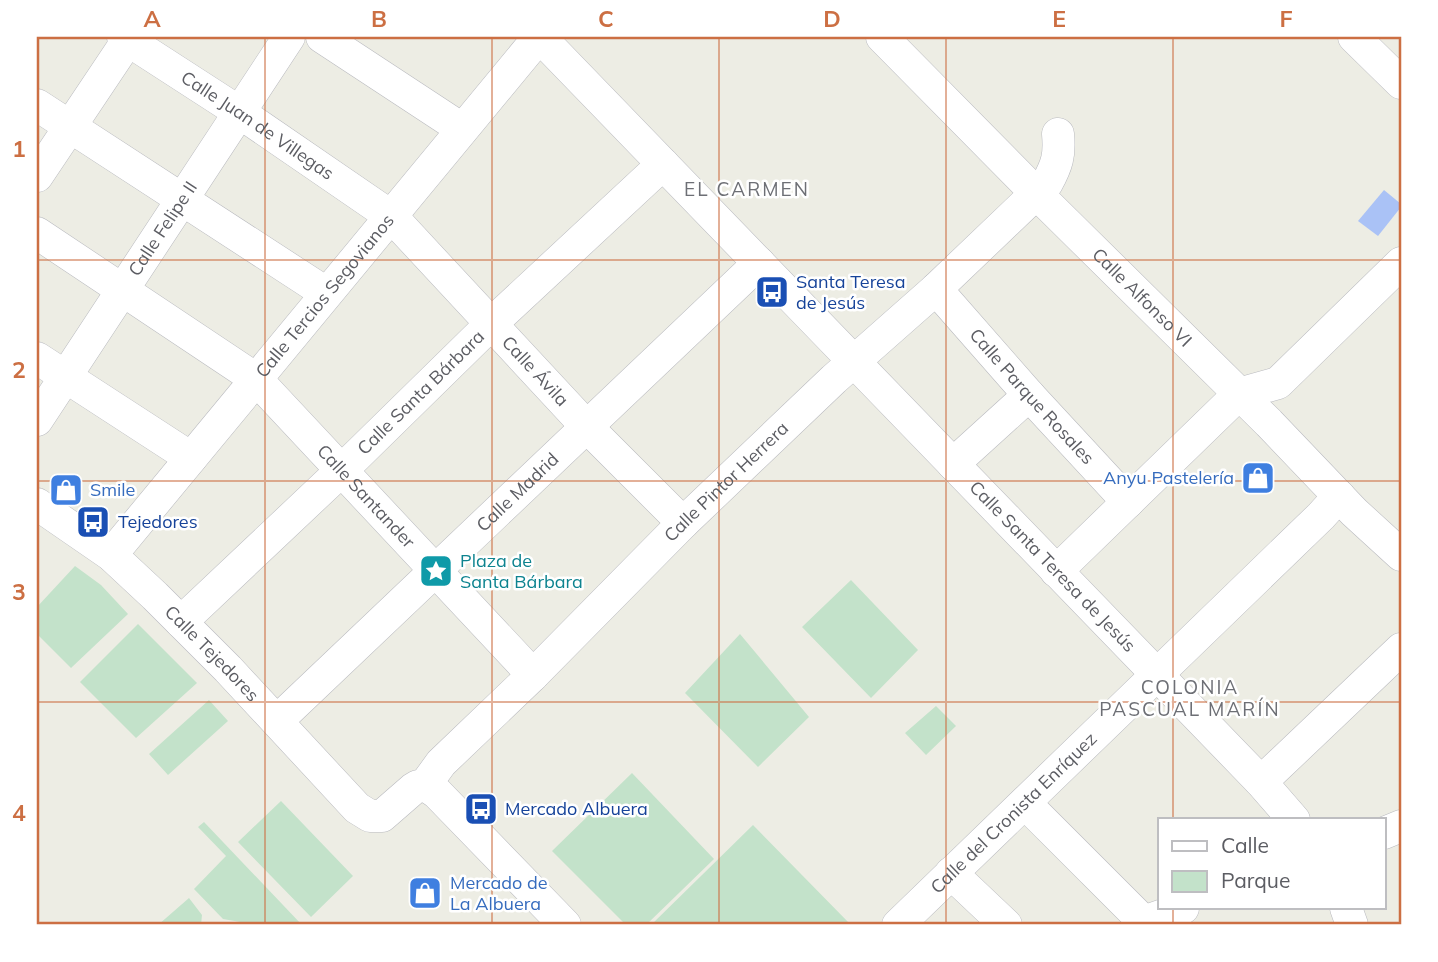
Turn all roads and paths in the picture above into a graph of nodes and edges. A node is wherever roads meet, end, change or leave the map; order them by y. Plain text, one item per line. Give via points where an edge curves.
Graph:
1 (289, 37) edge
2 (322, 37) edge
3 (539, 37) edge
4 (882, 37) edge
5 (1354, 37) edge
6 (127, 38) edge
7 (1401, 83) edge
8 (37, 105) edge
9 (239, 112) junction
10 (70, 127) junction
11 (462, 129) junction
12 (1058, 134) dead end
13 (663, 164) junction
14 (37, 176) edge
15 (1036, 193) junction
16 (182, 199) junction
17 (391, 217) junction
18 (37, 233) edge
19 (759, 263) junction
20 (1401, 263) edge
21 (936, 289) junction
22 (122, 290) junction
23 (326, 293) junction
24 (491, 324) junction
25 (37, 358) edge
26 (853, 361) junction
27 (65, 376) junction
28 (256, 379) junction
29 (1278, 383) junction
30 (1239, 394) junction
31 (1029, 395) junction
32 (37, 420) edge
33 (1269, 423) junction
34 (587, 427) junction
35 (191, 458) junction
36 (953, 464) junction
37 (342, 470) junction
38 (1339, 496) junction
39 (1128, 502) junction
40 (37, 504) edge
41 (682, 523) junction
42 (111, 555) junction
43 (1401, 555) edge
44 (1056, 570) junction
45 (436, 571) junction
46 (181, 622) junction
47 (1401, 649) edge
48 (533, 675) junction
49 (1156, 675) junction
50 (277, 722) junction
51 (1261, 782) junction
52 (425, 785) junction
53 (1024, 803) junction
54 (374, 817) joint
55 (1292, 818) edge
56 (951, 873) junction
57 (1181, 909) edge
58 (1145, 924) edge
59 (565, 925) edge
60 (898, 925) edge
61 (1006, 925) edge

1 - 9 street, Calle Felipe II
2 - 11 street
3 - 11 street, Calle Tercios Segovianos
3 - 13 street, Calle Santa Teresa de Jesús
4 - 15 street, Calle Alfonso VI
5 - 7 street
6 - 9 street, Calle Juan de Villegas
6 - 10 street
8 - 10 street
9 - 16 street, Calle Felipe II
9 - 17 street, Calle Juan de Villegas
10 - 14 street
10 - 16 street
11 - 17 street, Calle Tercios Segovianos
12 - 15 street, Calle Pintor Herrera via 1056,167
13 - 19 street, Calle Santa Teresa de Jesús
13 - 24 street, Calle Santa Bárbara
15 - 21 street, Calle Pintor Herrera
15 - 30 street, Calle Alfonso VI
16 - 22 street, Calle Felipe II
16 - 23 street
17 - 23 street, Calle Tercios Segovianos
17 - 24 street, Calle Ávila
18 - 22 street, Calle Santander
19 - 26 street, Calle Santa Teresa de Jesús
19 - 34 street, Calle Madrid
20 - 29 street
21 - 26 street, Calle Pintor Herrera
21 - 31 street, Calle Parque Rosales
22 - 27 street, Calle Felipe II
22 - 28 street, Calle Santander
23 - 28 street, Calle Tercios Segovianos
24 - 34 street, Calle Ávila
24 - 37 street, Calle Santa Bárbara
25 - 27 street
26 - 36 street, Calle Santa Teresa de Jesús
26 - 41 street, Calle Pintor Herrera
27 - 32 street, Calle Felipe II
27 - 35 street
28 - 35 street, Calle Tercios Segovianos
28 - 37 street, Calle Santander
29 - 30 street
29 - 33 street
30 - 33 street, Calle Alfonso VI
30 - 39 street
31 - 36 street
31 - 39 street, Calle Parque Rosales
33 - 38 street, Calle Alfonso VI
34 - 41 street, Calle Ávila
34 - 45 street, Calle Madrid
35 - 42 street, Calle Tercios Segovianos
36 - 44 street, Calle Santa Teresa de Jesús
37 - 45 street, Calle Santander
37 - 46 street, Calle Santa Bárbara
38 - 43 street, Calle Alfonso VI
38 - 49 street, Calle del Cronista Enríquez
39 - 44 street
40 - 42 street, Calle Tejedores
41 - 48 street, Calle Pintor Herrera
42 - 46 street, Calle Tejedores
44 - 49 street, Calle Santa Teresa de Jesús
45 - 48 street, Calle Santander
45 - 50 street, Calle Madrid
46 - 50 street, Calle Tejedores
47 - 51 street
48 - 52 street, Calle Pintor Herrera via 441,763
49 - 51 street, Calle Santa Teresa de Jesús
49 - 53 street, Calle del Cronista Enríquez
50 - 54 street, Calle Tejedores via 356,808
51 - 55 street, Calle Santa Teresa de Jesús
52 - 54 street, Calle Pintor Herrera via 412,789 386,814
52 - 59 street
53 - 56 street, Calle del Cronista Enríquez
53 - 58 street
56 - 60 street, Calle del Cronista Enríquez
56 - 61 street
57 - 58 street

